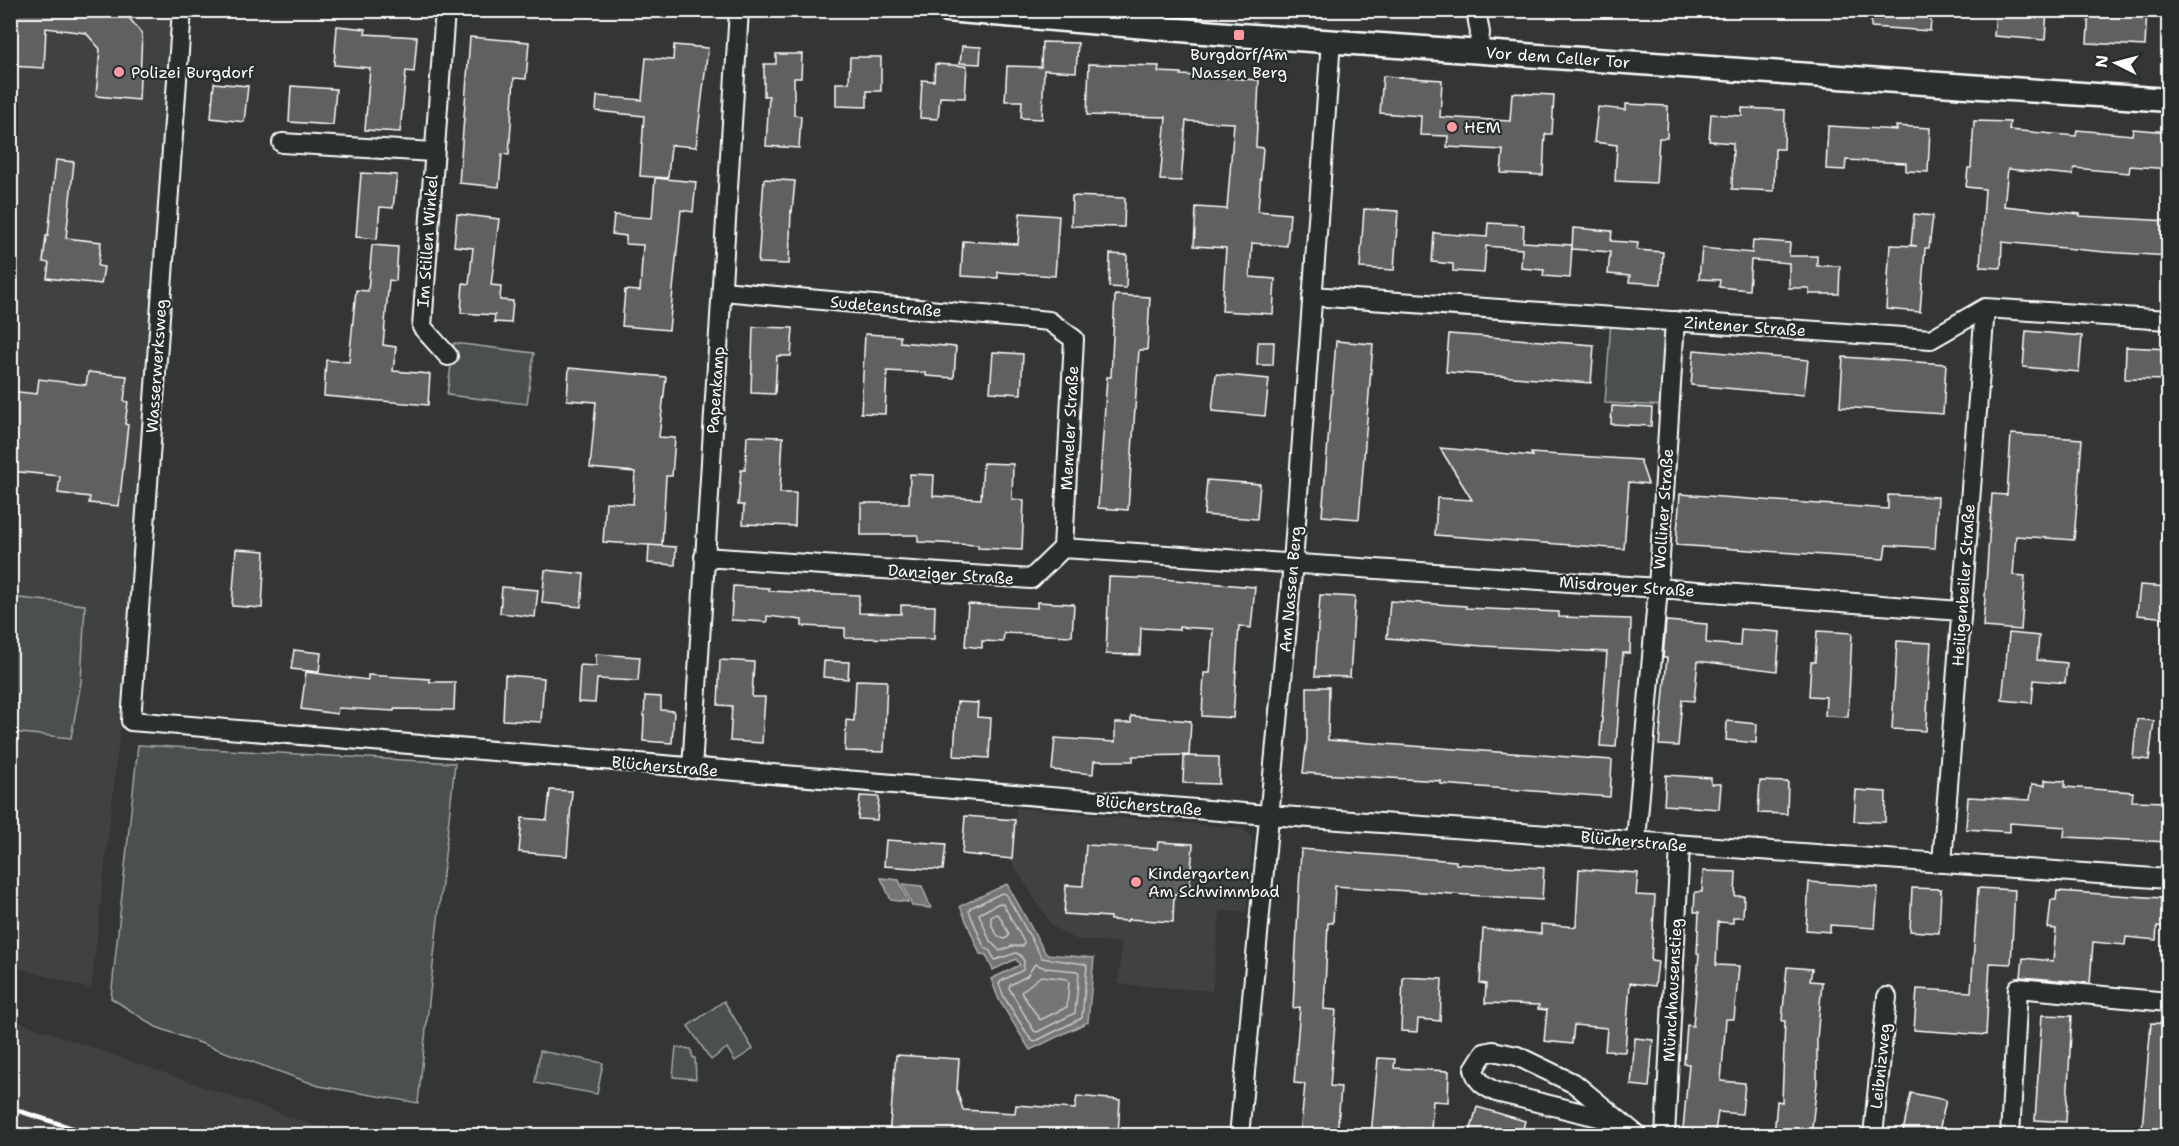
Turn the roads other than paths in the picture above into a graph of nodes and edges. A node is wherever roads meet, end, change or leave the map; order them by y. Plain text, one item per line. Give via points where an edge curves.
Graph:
1 (182, 10) edge
2 (445, 10) edge
3 (739, 10) edge
4 (947, 10) edge
5 (1476, 10) edge
6 (983, 12) edge
7 (1331, 41) junction
8 (1478, 51) junction
9 (2169, 100) edge
10 (282, 143) dead end
11 (433, 152) junction
12 (723, 291) junction
13 (1312, 296) junction
14 (1984, 308) junction
15 (2169, 320) edge
16 (1049, 321) joint
17 (1675, 321) junction
18 (448, 356) dead end
19 (1063, 548) junction
20 (704, 557) junction
21 (1293, 563) junction
22 (1658, 588) junction
23 (1960, 611) junction
24 (131, 721) joint
25 (692, 769) junction
26 (1268, 815) junction
27 (1636, 840) junction
28 (1680, 845) junction
29 (1942, 863) junction
30 (2169, 879) edge
31 (1887, 997) dead end
32 (2169, 1002) edge
33 (1619, 1122) junction
34 (1239, 1136) edge
35 (1638, 1136) edge
36 (1665, 1136) edge
37 (1873, 1136) edge
38 (2010, 1136) edge

1 - 24 street, Wasserwerksweg
2 - 11 street, Im Stillen Winkel
3 - 12 street, Papenkamp
4 - 6 street, Vor dem Celler Tor
5 - 8 street
6 - 7 street, Vor dem Celler Tor
7 - 8 street, Vor dem Celler Tor
7 - 13 street, Am Nassen Berg
8 - 9 street, Vor dem Celler Tor
10 - 11 street, Im Stillen Winkel
11 - 18 street, Im Stillen Winkel via 422,327
12 - 16 street, Sudetenstraße
12 - 20 street, Papenkamp
13 - 17 street, Zintener Straße
13 - 21 street, Am Nassen Berg
14 - 15 street
14 - 17 street, Zintener Straße via 1930,339
14 - 23 street, Heiligenbeiler Straße
16 - 19 street, Memeler Straße via 1074,339
17 - 22 street, Wolliner Straße
19 - 20 street, Danziger Straße via 1031,579
19 - 21 street
20 - 25 street, Papenkamp
21 - 22 street, Misdroyer Straße
21 - 26 street, Am Nassen Berg
22 - 23 street, Misdroyer Straße
22 - 27 street, Wolliner Straße
23 - 29 street, Heiligenbeiler Straße
24 - 25 street, Blücherstraße
25 - 26 street, Blücherstraße
26 - 27 street, Blücherstraße
26 - 34 street, Am Nassen Berg
27 - 28 street, Blücherstraße
28 - 29 street, Blücherstraße
28 - 36 street, Münchhausenstieg
29 - 30 street, Blücherstraße
31 - 37 street, Leibnizweg
32 - 38 street via 2018,988
33 - 33 street via 1575,1084 1517,1056 1484,1053 1474,1069 1484,1087 1496,1092
33 - 35 street

